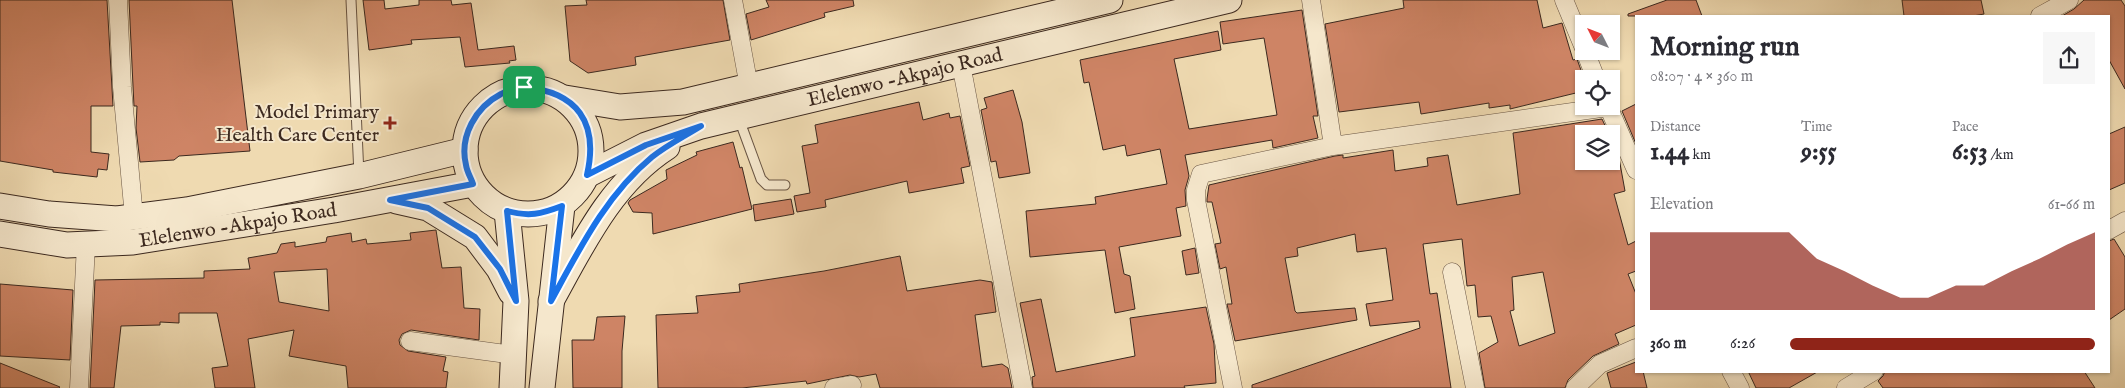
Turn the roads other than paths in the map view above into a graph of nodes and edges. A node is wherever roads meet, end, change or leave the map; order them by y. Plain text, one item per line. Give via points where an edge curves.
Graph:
1 (118, 0) edge
2 (351, 0) edge
3 (733, 0) edge
4 (1110, 0) edge
5 (1228, 0) edge
6 (1311, 0) edge
7 (1564, 0) edge
8 (2069, 0) edge
9 (2042, 15) edge
10 (1575, 28) edge
11 (961, 64) junction
12 (749, 86) junction
13 (565, 98) junction
14 (1575, 111) edge
15 (1612, 115) edge
16 (738, 117) junction
17 (701, 126) junction
18 (1333, 146) junction
19 (465, 150) junction
20 (1635, 168) edge
21 (587, 175) junction
22 (359, 176) junction
23 (473, 184) junction
24 (785, 185) dead end
25 (390, 200) junction
26 (0, 206) edge
27 (562, 206) junction
28 (507, 211) junction
29 (134, 217) junction
30 (2125, 221) edge
31 (2110, 229) edge
32 (0, 235) edge
33 (86, 244) junction
34 (1452, 272) dead end
35 (516, 301) junction
36 (551, 301) junction
37 (410, 341) dead end
38 (1635, 348) edge
39 (514, 355) junction
40 (1732, 373) edge
41 (1871, 373) edge
42 (852, 385) dead end
43 (79, 388) edge
44 (512, 388) edge
45 (542, 388) edge
46 (834, 388) edge
47 (1023, 388) edge
48 (1233, 388) edge
49 (1475, 388) edge
50 (1575, 388) edge
51 (1740, 388) edge
52 (1846, 388) edge

1 - 29 street
2 - 22 lane
3 - 12 street
4 - 12 main road, Elelenwo -Akpajo Road
5 - 11 main road, Elelenwo -Akpajo Road
6 - 18 street
7 - 10 street
8 - 9 street
11 - 16 main road, Elelenwo -Akpajo Road
11 - 47 street
12 - 13 main road, Elelenwo -Akpajo Road via 683,102 620,107
13 - 19 main road via 545,89 524,87 503,93 485,105 471,122
13 - 21 main road via 580,114 590,133 592,155
14 - 18 street
15 - 20 street
16 - 17 main road, Elelenwo -Akpajo Road
16 - 24 lane via 761,179 767,185
17 - 21 main road, Elelenwo -Akpajo Road via 646,145
17 - 36 main road via 652,157 621,187 590,230
18 - 48 street via 1200,174 1196,200
19 - 22 main road, Elelenwo -Akpajo Road
19 - 23 main road
21 - 27 main road via 577,192
22 - 29 main road, Elelenwo -Akpajo Road via 188,210
23 - 25 main road, Elelenwo -Akpajo Road
23 - 28 main road via 486,199
25 - 33 main road, Elelenwo -Akpajo Road via 133,242
25 - 35 main road via 428,208 475,237 500,269
26 - 29 main road, Elelenwo -Akpajo Road via 49,214 117,219
27 - 28 main road via 543,214 523,215
27 - 36 main road
28 - 35 main road
30 - 31 street
32 - 33 main road, Elelenwo -Akpajo Road via 67,245
33 - 43 street
34 - 49 street
35 - 39 main road
36 - 45 main road
37 - 39 street
38 - 50 street via 1600,364
39 - 44 main road
40 - 51 street
41 - 52 street
42 - 46 street

